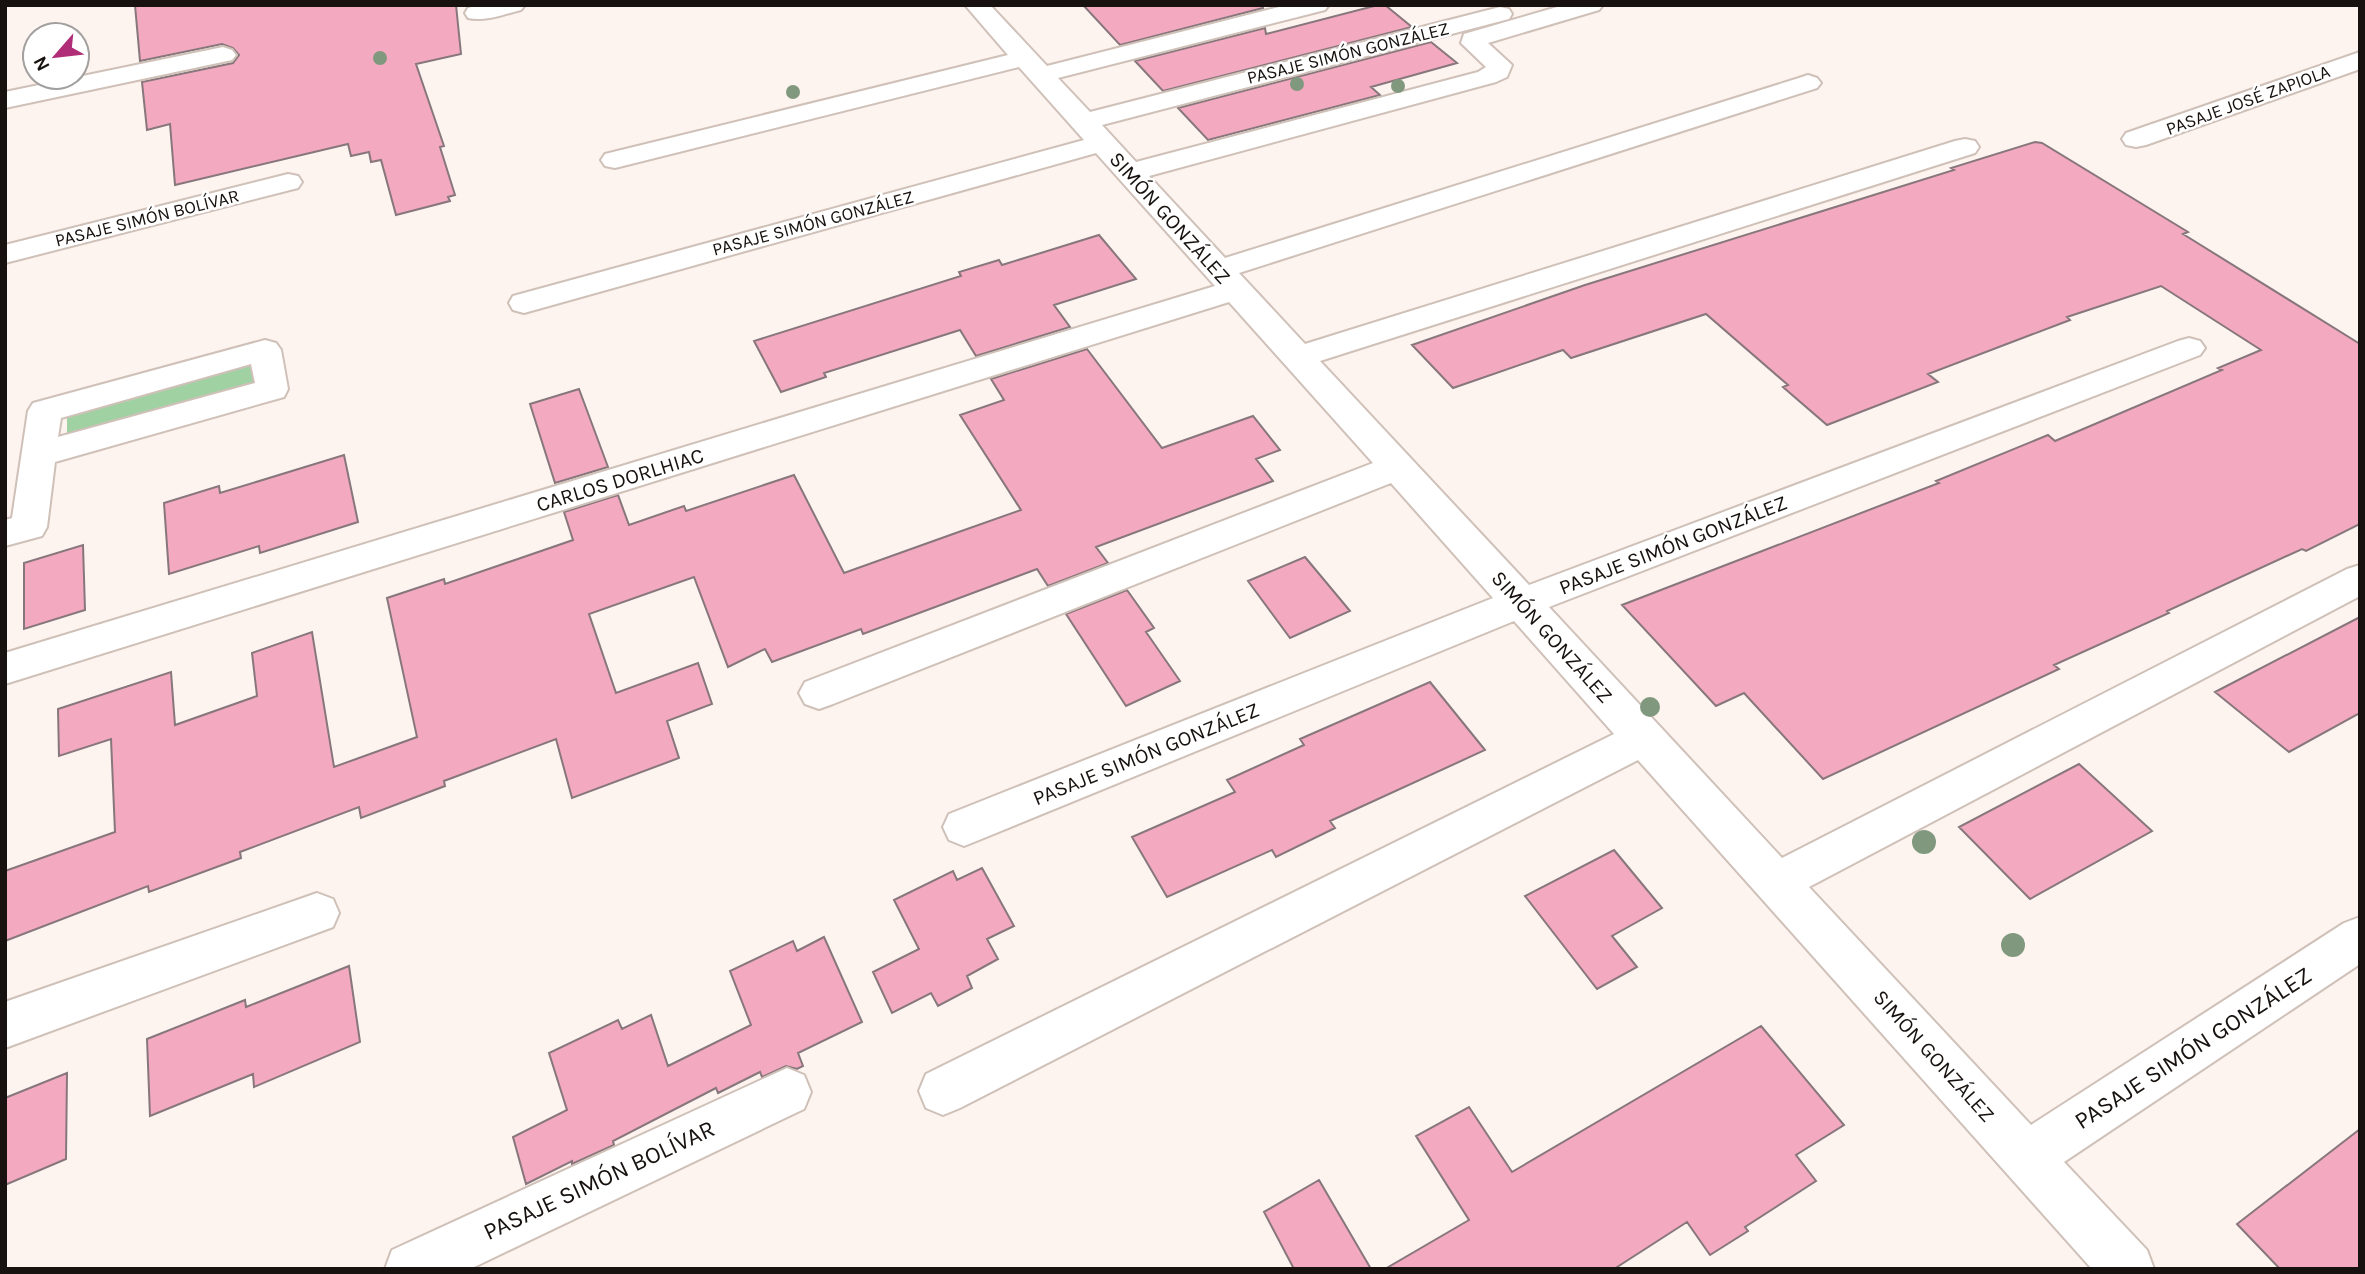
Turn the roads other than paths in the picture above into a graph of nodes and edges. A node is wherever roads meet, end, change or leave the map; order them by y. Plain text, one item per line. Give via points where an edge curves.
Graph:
1 (513, 5) edge
2 (977, 5) edge
3 (1317, 5) edge
4 (1533, 5) edge
5 (1591, 5) edge
6 (477, 13) dead end
7 (223, 55) dead end
8 (2360, 60) edge
9 (1032, 66) junction
10 (1808, 83) dead end
11 (5, 100) edge
12 (1092, 132) junction
13 (2136, 139) dead end
14 (1965, 147) dead end
15 (615, 160) dead end
16 (1129, 173) junction
17 (288, 182) dead end
18 (5, 254) edge
19 (1226, 280) junction
20 (524, 303) dead end
21 (2189, 348) dead end
22 (1297, 357) junction
23 (41, 454) junction
24 (1397, 467) junction
25 (5, 533) edge
26 (2360, 579) edge
27 (1521, 603) junction
28 (5, 669) edge
29 (819, 692) dead end
30 (1644, 738) junction
31 (964, 827) dead end
32 (1775, 883) junction
33 (317, 913) dead end
34 (2360, 938) edge
35 (5, 1025) edge
36 (943, 1091) dead end
37 (787, 1092) dead end
38 (2026, 1157) junction
39 (411, 1269) edge
40 (2127, 1269) edge

1 - 6 street
2 - 9 street, SIMÓN GONZÁLEZ
3 - 9 street
4 - 12 street, PASAJE SIMÓN GONZÁLEZ
5 - 16 street, PASAJE SIMÓN GONZÁLEZ via 1472,39 1499,65 1498,72 1488,77
7 - 11 street
8 - 13 street, PASAJE JOSÉ ZAPIOLA
9 - 12 street, SIMÓN GONZÁLEZ
9 - 15 street
10 - 19 street
12 - 16 street, SIMÓN GONZÁLEZ
12 - 20 street, PASAJE SIMÓN GONZÁLEZ
14 - 22 street
16 - 19 street, SIMÓN GONZÁLEZ
17 - 18 street, PASAJE SIMÓN BOLÍVAR
19 - 22 street, SIMÓN GONZÁLEZ
19 - 28 street, CARLOS DORLHIAC
21 - 27 street, PASAJE SIMÓN GONZÁLEZ
22 - 24 street, SIMÓN GONZÁLEZ
23 - 23 street via 45,411 265,350 272,389
23 - 25 street via 29,527
24 - 27 street, SIMÓN GONZÁLEZ
24 - 29 street
26 - 32 street
27 - 30 street, SIMÓN GONZÁLEZ
27 - 31 street, PASAJE SIMÓN GONZÁLEZ
30 - 32 street, SIMÓN GONZÁLEZ
30 - 36 street
32 - 38 street, SIMÓN GONZÁLEZ
33 - 35 street
34 - 38 street, PASAJE SIMÓN GONZÁLEZ
37 - 39 street, PASAJE SIMÓN BOLÍVAR
38 - 40 street, SIMÓN GONZÁLEZ

